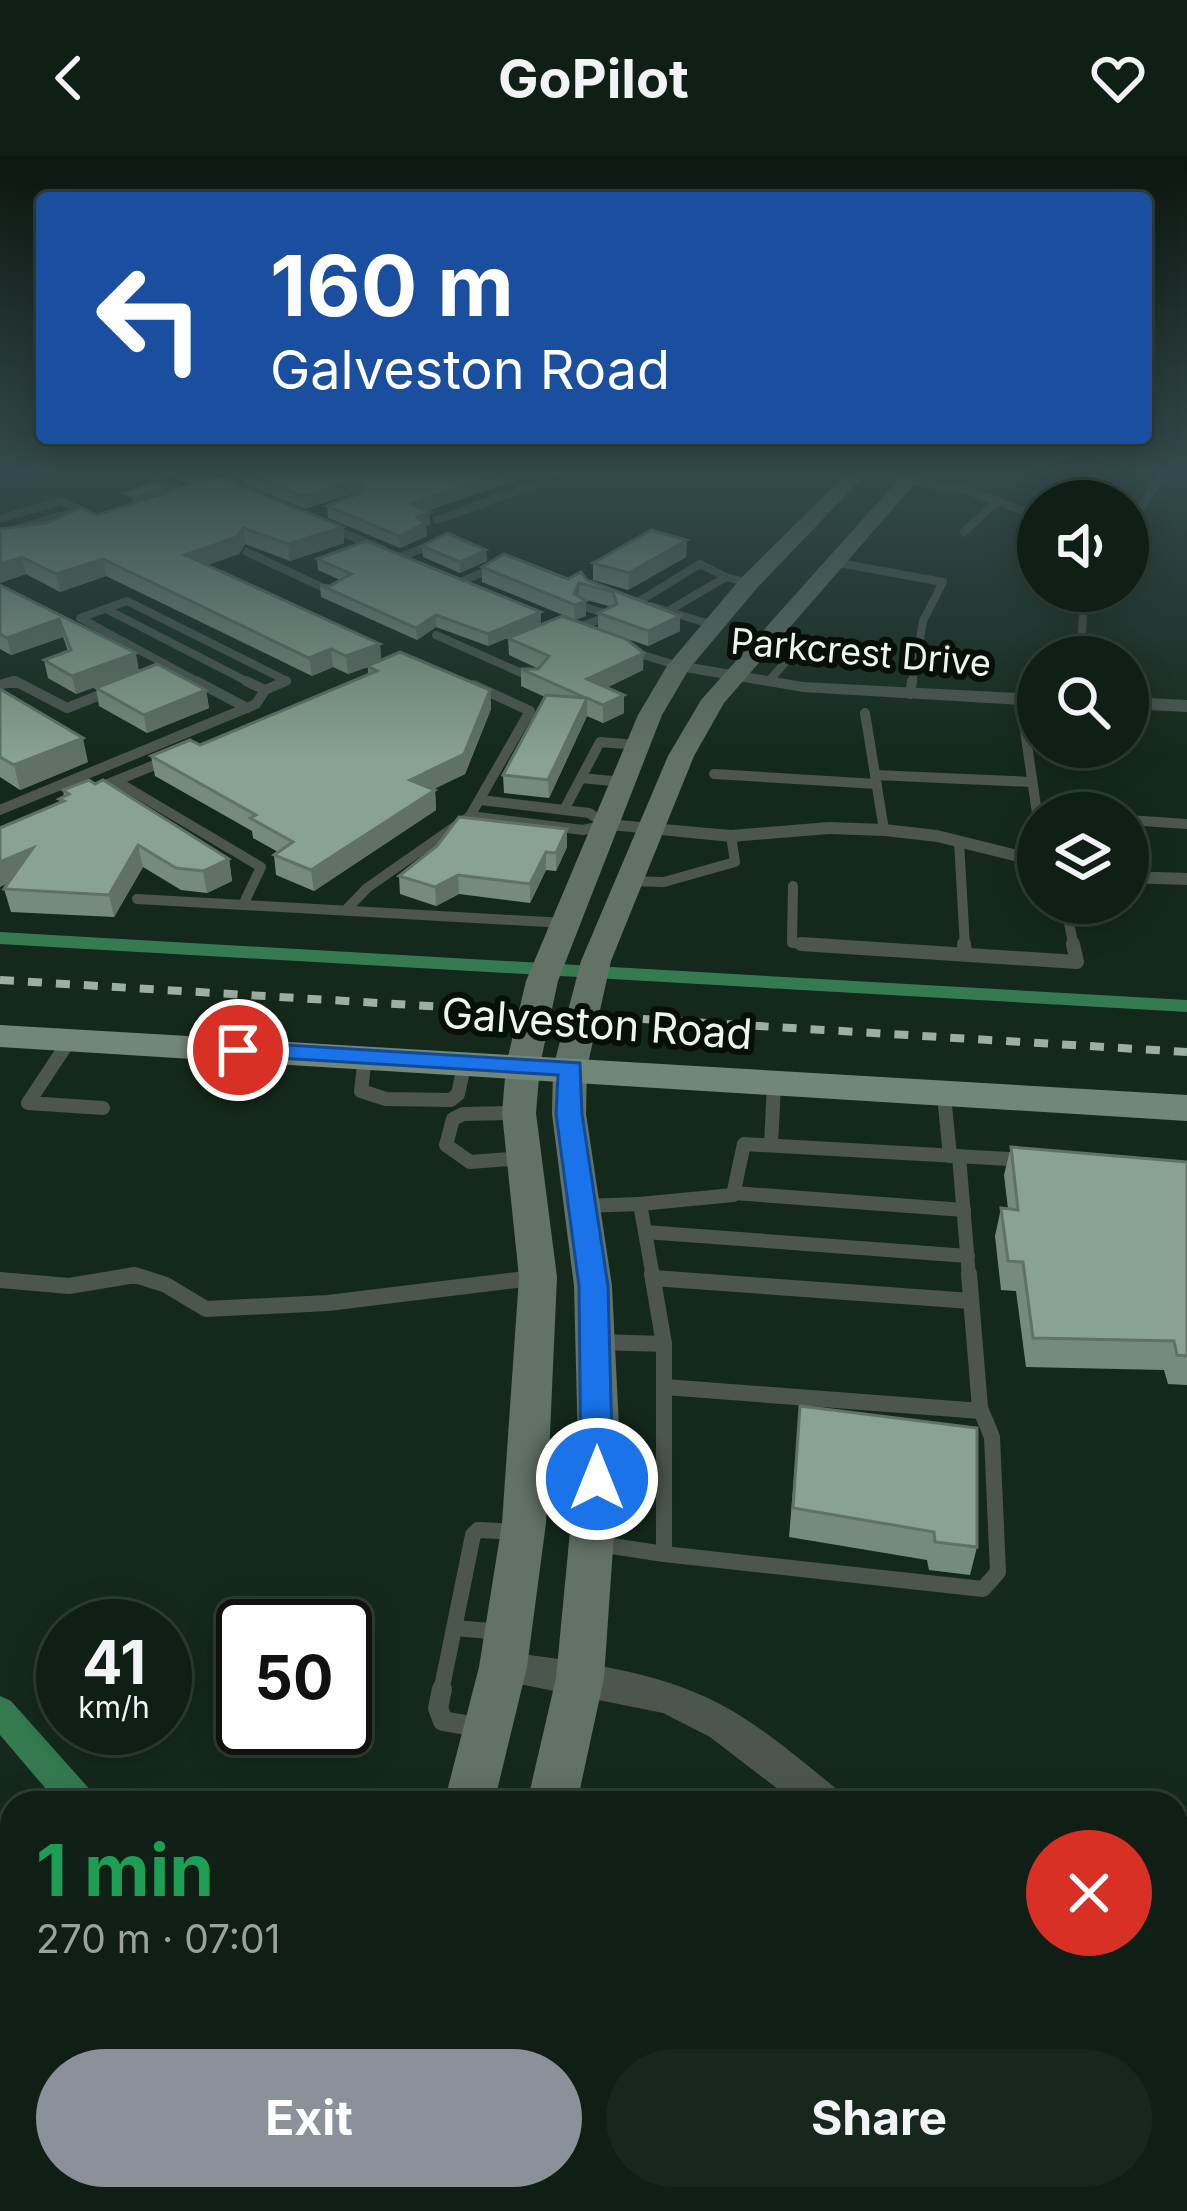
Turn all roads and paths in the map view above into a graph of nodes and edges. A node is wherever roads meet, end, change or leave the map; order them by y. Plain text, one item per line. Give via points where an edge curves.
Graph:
1 (280, 568) edge
2 (299, 568) edge
3 (495, 568) edge
4 (694, 568) edge
5 (717, 568) edge
6 (756, 568) edge
7 (828, 568) junction
8 (289, 572) junction
9 (440, 573) edge
10 (748, 575) junction
11 (460, 582) junction
12 (328, 590) edge
13 (480, 590) edge
14 (622, 597) edge
15 (638, 602) junction
16 (582, 606) edge
17 (106, 609) junction
18 (668, 611) junction
19 (562, 624) edge
20 (713, 625) junction
21 (575, 629) junction
22 (770, 633) junction
23 (436, 635) dead end
24 (592, 636) edge
25 (609, 643) edge
26 (504, 648) edge
27 (201, 657) junction
28 (484, 657) junction
29 (679, 666) junction
30 (172, 668) junction
31 (452, 675) edge
32 (151, 676) edge
33 (731, 676) junction
34 (535, 679) edge
35 (768, 682) junction
36 (130, 684) edge
37 (0, 685) edge
38 (265, 690) junction
39 (910, 694) junction
40 (1017, 699) edge
41 (1149, 704) edge
42 (1187, 706) edge
43 (247, 708) junction
44 (866, 713) dead end
45 (638, 745) junction
46 (180, 754) edge
47 (1030, 768) edge
48 (714, 774) dead end
49 (581, 778) junction
50 (876, 780) junction
51 (116, 781) junction
52 (623, 782) junction
53 (1032, 782) junction
54 (1034, 792) edge
55 (77, 797) edge
56 (481, 800) junction
57 (2, 807) edge
58 (564, 810) junction
59 (470, 816) junction
60 (1149, 821) edge
61 (1187, 824) edge
62 (607, 825) junction
63 (650, 830) junction
64 (884, 830) junction
65 (731, 836) junction
66 (959, 841) junction
67 (1017, 856) edge
68 (1149, 878) edge
69 (1187, 879) edge
70 (629, 881) junction
71 (793, 886) dead end
72 (137, 899) dead end
73 (243, 905) junction
74 (346, 910) junction
75 (564, 923) junction
76 (1070, 924) edge
77 (965, 954) junction
78 (0, 1036) edge
79 (69, 1041) junction
80 (365, 1057) junction
81 (465, 1062) junction
82 (523, 1065) junction
83 (571, 1068) junction
84 (774, 1084) junction
85 (944, 1096) junction
86 (451, 1100) junction
87 (103, 1108) dead end
88 (1187, 1108) edge
89 (519, 1113) junction
90 (463, 1114) junction
91 (770, 1145) junction
92 (954, 1156) junction
93 (524, 1158) junction
94 (1053, 1161) edge
95 (733, 1193) junction
96 (640, 1204) junction
97 (581, 1205) junction
98 (964, 1210) junction
99 (645, 1232) junction
100 (968, 1256) junction
101 (538, 1277) junction
102 (653, 1278) junction
103 (0, 1280) edge
104 (971, 1301) junction
105 (534, 1340) junction
106 (593, 1342) junction
107 (664, 1344) junction
108 (664, 1387) junction
109 (981, 1411) junction
110 (523, 1532) junction
111 (594, 1543) junction
112 (664, 1554) junction
113 (454, 1628) junction
114 (506, 1650) junction
115 (580, 1678) junction
116 (488, 1729) junction
117 (472, 1791) edge
118 (555, 1791) edge
119 (810, 1791) edge

1 - 8 lane
2 - 8 lane
3 - 11 lane
4 - 15 lane
5 - 10 lane
6 - 10 main road
7 - 10 main road
7 - 22 main road
7 - 39 lane via 944,582 923,621
8 - 12 lane
9 - 11 lane
10 - 18 lane
10 - 20 main road
11 - 13 lane
14 - 15 lane
15 - 18 lane
16 - 21 lane via 610,615
17 - 27 lane
17 - 30 lane via 80,618
17 - 38 lane via 127,601 287,682
18 - 20 lane
19 - 21 lane
20 - 29 main road
21 - 24 lane
22 - 33 main road
22 - 35 lane via 805,640
23 - 28 lane
25 - 29 lane
26 - 28 lane
27 - 30 lane
27 - 38 lane
28 - 34 lane
29 - 33 street, Parkcrest Drive
29 - 45 main road
30 - 32 lane
30 - 43 lane
31 - 56 lane via 530,711
33 - 35 street, Parkcrest Drive
33 - 63 main road via 681,755
35 - 39 street, Parkcrest Drive
36 - 37 lane via 67,707 14,680
38 - 43 lane
39 - 40 street, Parkcrest Drive
41 - 42 street
43 - 57 lane
44 - 50 lane
45 - 49 lane via 600,742
45 - 52 main road
46 - 51 lane
47 - 53 lane
48 - 50 lane
49 - 52 lane
49 - 58 lane
50 - 53 lane
50 - 64 lane
51 - 55 lane
51 - 73 lane via 261,867
52 - 62 main road
53 - 54 lane
56 - 58 lane
56 - 59 lane
58 - 62 lane
59 - 62 lane via 583,830
59 - 74 lane
60 - 61 lane
62 - 63 street
62 - 75 main road
63 - 65 street
63 - 70 main road
64 - 65 street
64 - 66 street
65 - 70 lane via 735,862 664,882
66 - 67 street
66 - 77 lane
68 - 69 street
70 - 83 main road via 593,973
71 - 77 lane via 792,943
72 - 73 lane
73 - 74 lane
74 - 75 lane
75 - 82 main road
76 - 77 lane via 1077,962
78 - 79 main road, Galveston Road
79 - 80 main road, Galveston Road
79 - 87 lane via 28,1103
80 - 81 main road, Galveston Road
80 - 86 lane via 365,1095
81 - 82 main road, Galveston Road
81 - 86 lane
82 - 83 main road, Galveston Road
82 - 89 main road
83 - 84 main road, Galveston Road
83 - 97 main road
84 - 85 main road, Galveston Road
84 - 91 lane
85 - 88 main road, Galveston Road
85 - 92 lane
86 - 90 lane
89 - 90 lane
89 - 93 main road
90 - 93 lane via 453,1118 446,1145 458,1157
91 - 92 lane
91 - 95 lane via 744,1144
92 - 94 lane
92 - 98 lane
93 - 101 main road
95 - 96 lane
95 - 98 lane
96 - 97 lane
96 - 99 lane
97 - 106 main road
98 - 100 lane
99 - 100 lane
99 - 102 lane
100 - 104 lane
101 - 103 lane via 206,1309 135,1275 68,1286
101 - 105 main road
102 - 104 lane
102 - 107 lane
104 - 109 lane
105 - 106 main road
105 - 110 main road
106 - 107 lane
106 - 111 main road
107 - 108 lane
108 - 109 lane
108 - 112 lane
109 - 112 lane via 992,1437 998,1572 983,1589
110 - 113 lane via 473,1534
110 - 114 main road
111 - 112 lane
111 - 115 main road
113 - 114 lane
113 - 116 lane via 438,1708 443,1721
114 - 115 street
114 - 116 main road
115 - 118 main road
115 - 119 street via 687,1706
116 - 117 main road

